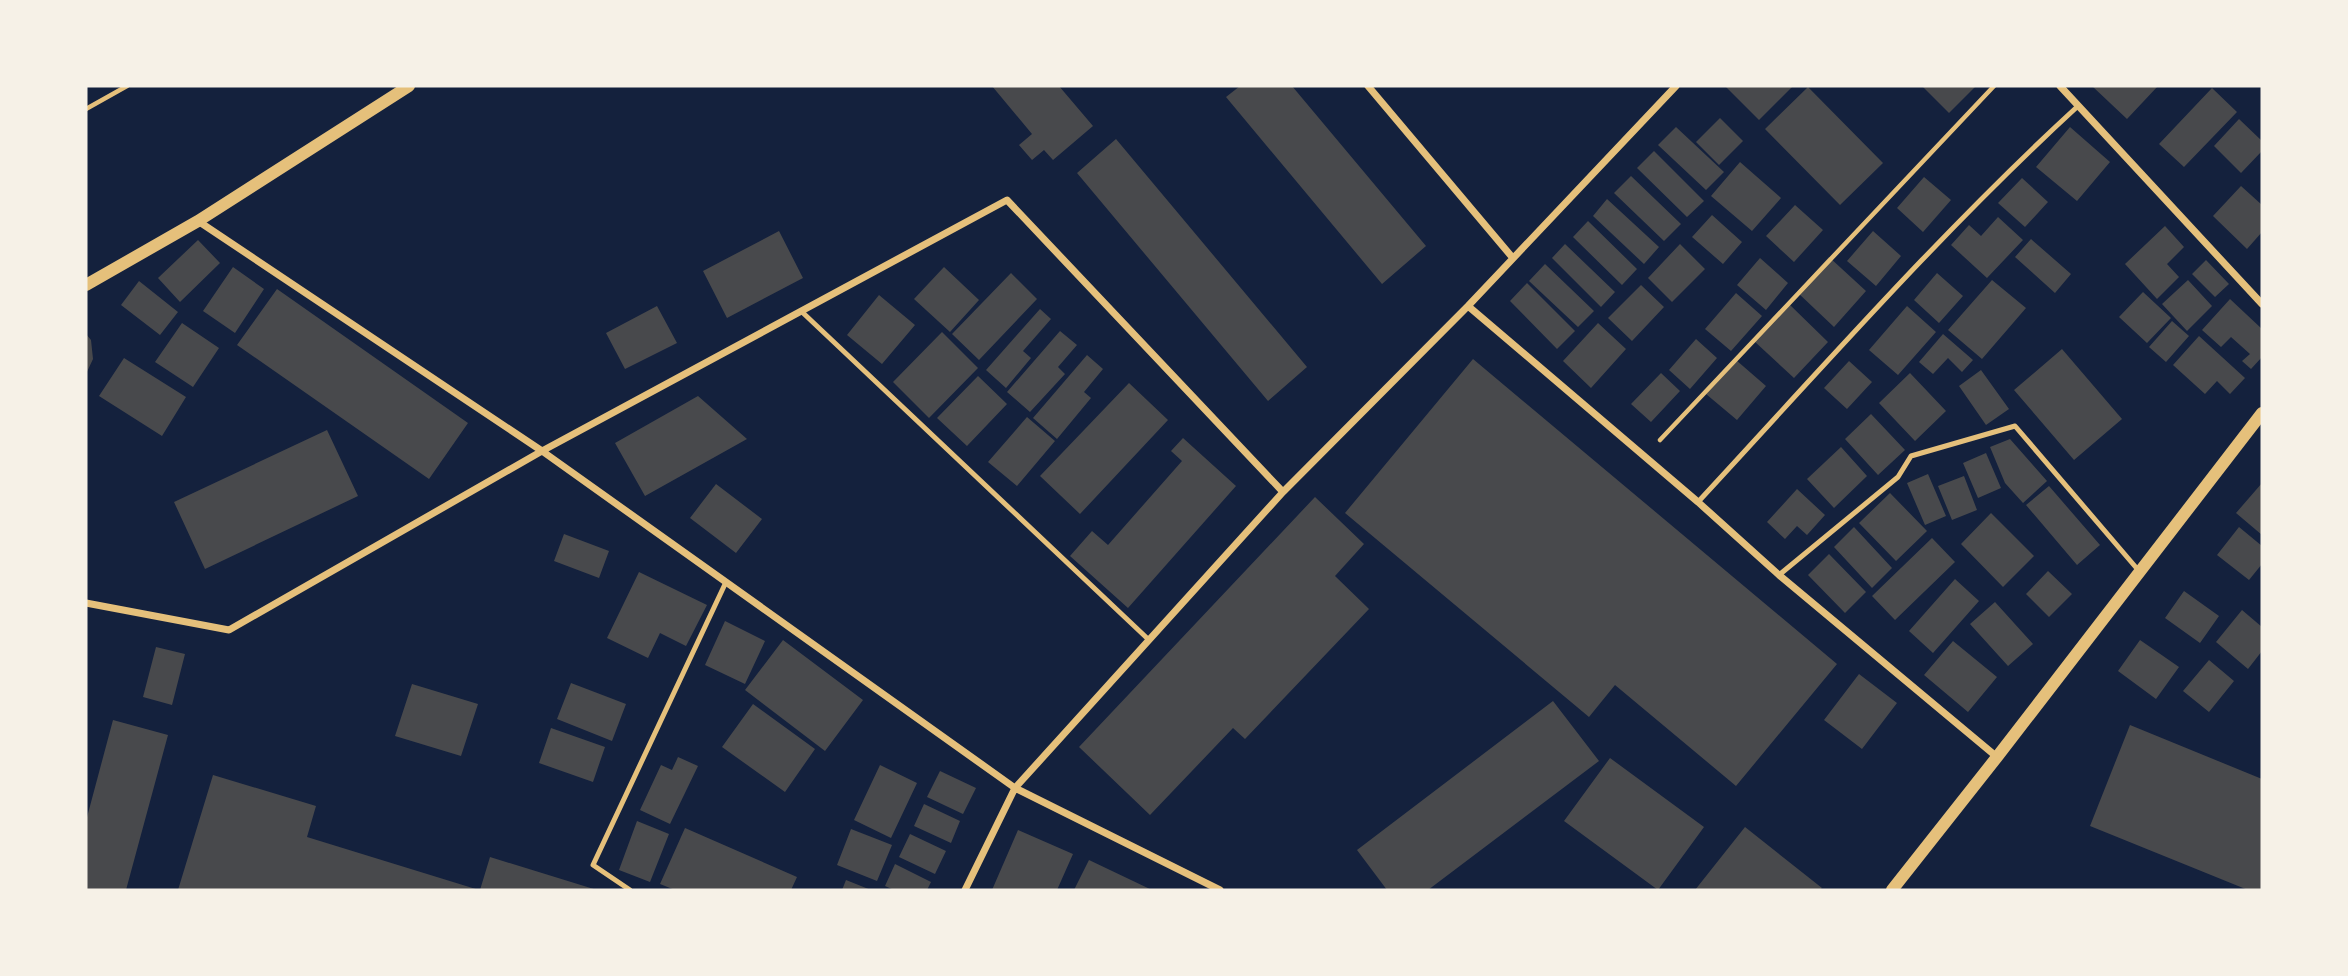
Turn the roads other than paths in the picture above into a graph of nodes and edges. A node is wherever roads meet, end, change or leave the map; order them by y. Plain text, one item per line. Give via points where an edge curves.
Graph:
1 (409, 86) edge
2 (1368, 86) edge
3 (1676, 86) edge
4 (2060, 86) edge
5 (2078, 106) junction
6 (198, 221) junction
7 (1512, 257) junction
8 (86, 285) edge
9 (2262, 304) edge
10 (1468, 306) junction
11 (801, 311) junction
12 (2262, 413) edge
13 (542, 451) junction
14 (1283, 492) junction
15 (1698, 502) junction
16 (2139, 571) junction
17 (1779, 576) junction
18 (726, 582) junction
19 (86, 603) edge
20 (1149, 640) junction
21 (1997, 757) junction
22 (1014, 788) junction
23 (629, 890) edge
24 (965, 890) edge
25 (1220, 890) edge
26 (1892, 890) edge

1 - 6 street
2 - 7 street
3 - 7 street
4 - 5 street
5 - 9 street
5 - 15 lane via 2022,157
6 - 8 street
6 - 13 street
7 - 10 street
10 - 14 street
10 - 15 street
11 - 13 street
11 - 14 street via 1007,200
11 - 20 lane
12 - 16 street
13 - 18 street
13 - 19 street via 229,630
14 - 20 street
15 - 17 street
16 - 17 lane via 2015,426 1911,456 1898,477
16 - 21 street
17 - 21 street
18 - 22 street
18 - 23 lane via 593,865
20 - 22 street
21 - 26 street
22 - 24 street
22 - 25 street

